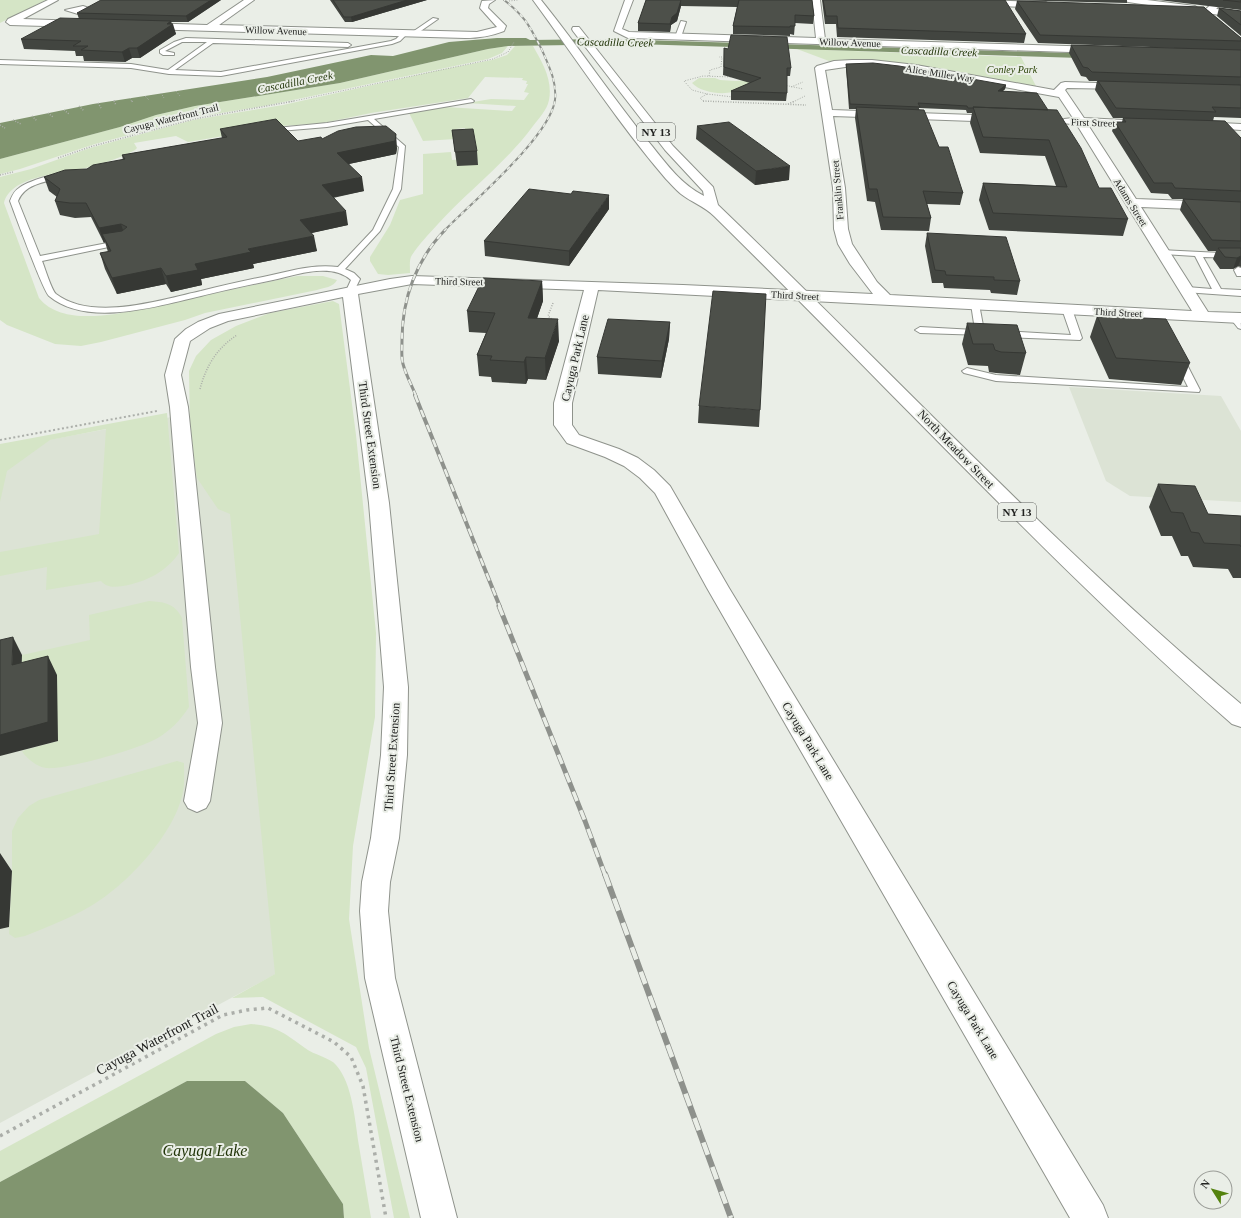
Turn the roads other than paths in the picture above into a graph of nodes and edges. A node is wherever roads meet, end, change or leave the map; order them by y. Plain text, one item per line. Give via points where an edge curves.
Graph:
1 (54, 0) edge
2 (250, 0) edge
3 (491, 0) edge
4 (537, 0) edge
5 (629, 0) edge
6 (816, 0) edge
7 (1128, 0) edge
8 (1221, 0) edge
9 (1005, 2) edge
10 (969, 3) edge
11 (90, 4) edge
12 (1058, 5) edge
13 (83, 7) dead end
14 (1119, 7) edge
15 (1194, 9) junction
16 (1013, 15) edge
17 (1211, 15) junction
18 (1241, 15) edge
19 (434, 19) dead end
20 (11, 21) junction
21 (569, 22) dead end
22 (683, 22) dead end
23 (89, 24) edge
24 (0, 26) edge
25 (132, 26) edge
26 (209, 28) junction
27 (408, 34) junction
28 (678, 37) junction
29 (192, 39) junction
30 (1029, 40) dead end
31 (212, 41) junction
32 (821, 42) junction
33 (372, 46) junction
34 (1034, 48) junction
35 (1113, 50) edge
36 (172, 54) junction
37 (0, 62) edge
38 (820, 68) joint
39 (146, 70) junction
40 (169, 72) junction
41 (1138, 87) edge
42 (1060, 91) junction
43 (471, 101) dead end
44 (826, 113) junction
45 (369, 118) junction
46 (1012, 119) edge
47 (1059, 121) edge
48 (1080, 121) junction
49 (1158, 124) edge
50 (1188, 125) edge
51 (1241, 127) edge
52 (259, 132) edge
53 (67, 175) edge
54 (1132, 203) junction
55 (712, 206) junction
56 (1241, 207) edge
57 (126, 242) edge
58 (1163, 252) junction
59 (1198, 254) junction
60 (1241, 256) edge
61 (37, 259) junction
62 (345, 281) junction
63 (592, 286) junction
64 (1187, 290) junction
65 (1218, 292) junction
66 (1241, 293) edge
67 (804, 296) junction
68 (885, 299) junction
69 (975, 304) junction
70 (1067, 309) junction
71 (1203, 316) junction
72 (1239, 320) edge
73 (920, 330) dead end
74 (980, 333) junction
75 (1174, 351) edge
76 (967, 371) dead end
77 (1241, 718) edge
78 (197, 801) dead end
79 (439, 1218) edge
80 (1090, 1218) edge

1 - 20 main road
2 - 26 main road
3 - 27 main road, Willow Avenue via 485,3 484,8 502,26 491,33
4 - 55 main road, North Meadow Street / NY 13 via 621,116 662,167 686,192
5 - 28 main road, Willow Avenue via 618,32 628,35
6 - 32 main road
7 - 15 main road
8 - 17 main road
9 - 10 main road
9 - 12 main road
9 - 16 main road
11 - 13 lane
14 - 15 main road
15 - 17 main road
17 - 18 main road
19 - 27 lane
20 - 23 main road
20 - 24 main road
21 - 55 main road, North Meadow Street / NY 13 via 669,148 709,190
22 - 28 lane
25 - 26 main road, Willow Avenue
26 - 27 main road, Willow Avenue
26 - 29 lane
27 - 33 lane via 392,42
28 - 32 main road, Willow Avenue
29 - 31 lane
29 - 36 lane
29 - 36 lane via 176,41 162,51
30 - 34 main road
31 - 33 lane
31 - 40 lane
32 - 34 main road, Willow Avenue
33 - 40 lane via 221,74
34 - 35 main road, Willow Avenue
36 - 39 lane
37 - 39 lane via 131,66
38 - 42 main road, Alice Miller Way via 832,63 852,62 899,66
38 - 44 main road, Franklin Street
39 - 40 lane
41 - 42 main road via 1065,85
42 - 48 main road, Adams Street
43 - 45 lane
44 - 46 main road
44 - 68 main road, Franklin Street via 839,188 841,229 845,244 872,286
45 - 52 lane
45 - 62 lane via 402,146 397,189 376,231
47 - 48 main road, First Street
48 - 49 main road, First Street
48 - 54 main road, Adams Street
50 - 51 main road
53 - 61 lane via 29,185 21,189 15,197 15,205
54 - 56 main road
54 - 58 main road, Adams Street
55 - 67 main road, North Meadow Street / NY 13
57 - 61 lane
58 - 59 lane
58 - 64 main road, Adams Street
59 - 60 lane via 1230,258
59 - 65 lane
61 - 62 lane via 51,294 57,300 67,305 95,309 129,308 309,270
62 - 63 main road, Third Street via 466,280
62 - 78 main road, Third Street via 224,317 204,325 183,339 173,375 186,465 210,722
62 - 79 main road, Third Street Extension via 379,503 396,687 394,755 374,911 380,978
63 - 67 main road, Third Street
63 - 80 main road, Cayuga Park Lane via 563,403 563,425 573,439 631,462 663,490 718,588
64 - 65 lane
64 - 71 main road, Adams Street
65 - 66 lane
67 - 68 main road, Third Street
67 - 77 main road, North Meadow Street / NY 13 via 1088,581 1194,679
68 - 69 main road, Third Street
69 - 70 main road, Third Street
69 - 74 lane
70 - 71 main road, Third Street via 1157,319
70 - 74 lane via 1077,338
71 - 72 main road, Third Street
73 - 74 lane
75 - 76 lane via 1196,390 996,378

